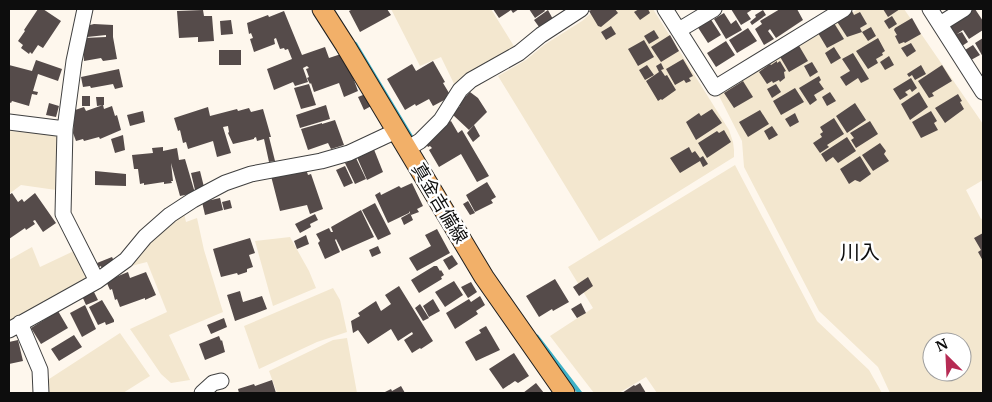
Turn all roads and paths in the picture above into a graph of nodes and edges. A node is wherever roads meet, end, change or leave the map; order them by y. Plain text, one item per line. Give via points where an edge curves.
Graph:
1 (85, 9) edge
2 (322, 9) edge
3 (581, 9) edge
4 (666, 9) edge
5 (714, 9) edge
6 (844, 9) edge
7 (930, 9) edge
8 (964, 9) edge
9 (940, 24) junction
10 (679, 30) junction
11 (982, 87) edge
12 (9, 122) edge
13 (65, 128) junction
14 (396, 131) junction
15 (413, 145) junction
16 (97, 281) junction
17 (15, 327) edge
18 (221, 381) dead end
19 (41, 393) edge
20 (202, 393) edge
21 (565, 393) edge

1 - 13 street
2 - 14 main road, 真金吉備線
3 - 15 street via 540,35 520,53 471,80 460,90 441,120
4 - 10 street
5 - 10 street
6 - 10 street via 715,88
7 - 9 street
8 - 9 street
9 - 11 street
12 - 13 street
13 - 16 street via 63,214
14 - 15 main road, 真金吉備線
14 - 16 street via 349,153 251,174 225,183 170,215 126,260
15 - 21 main road, 真金吉備線 via 484,277
16 - 17 street
17 - 19 street via 40,370
18 - 20 street via 213,383

